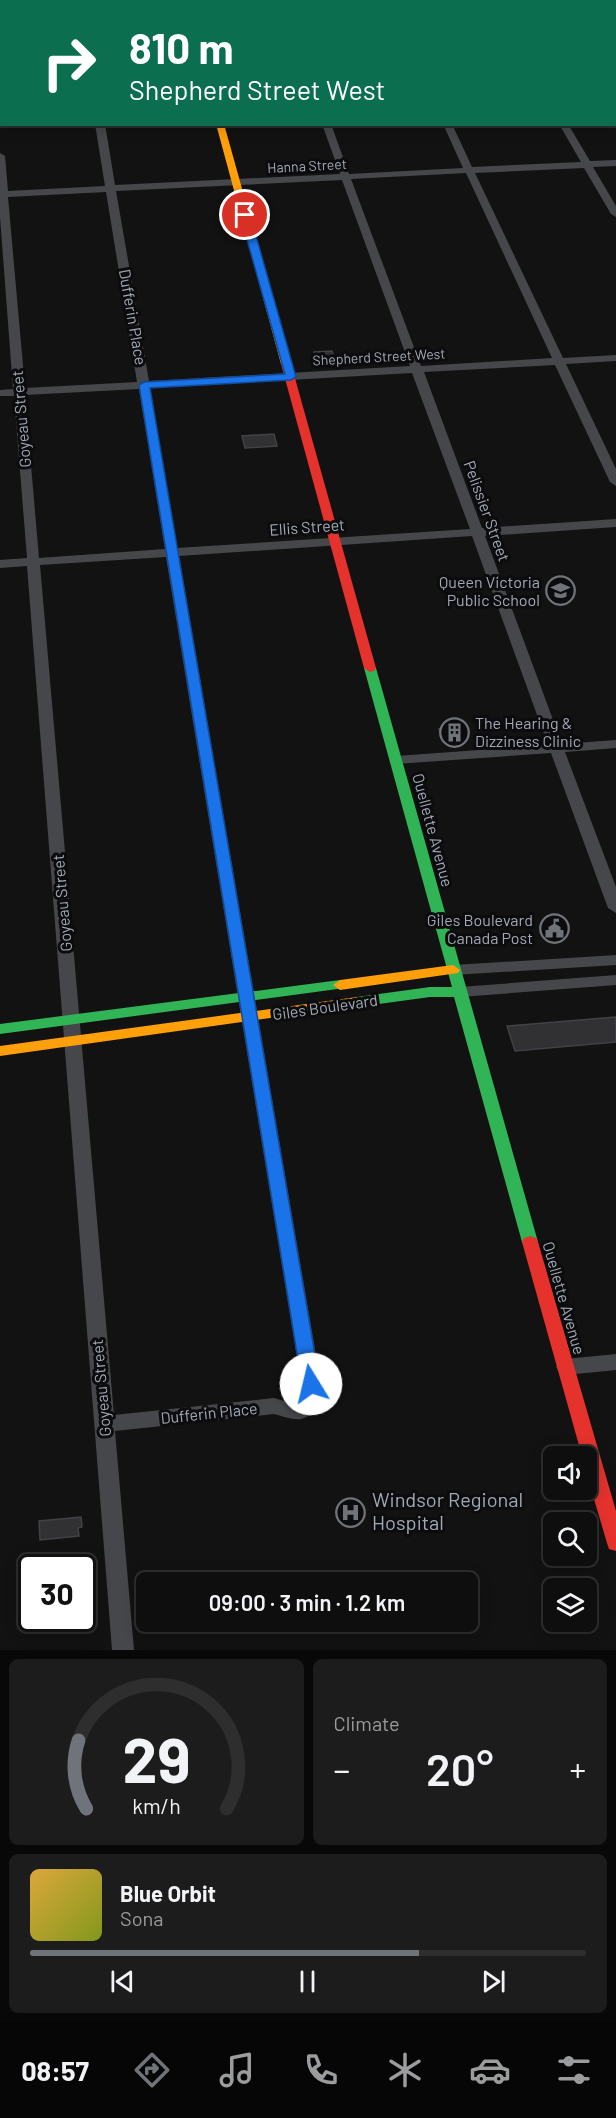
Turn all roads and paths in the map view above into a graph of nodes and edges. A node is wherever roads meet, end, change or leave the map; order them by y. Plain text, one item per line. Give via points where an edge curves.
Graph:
1 (100, 126) edge
2 (221, 126) edge
3 (327, 126) edge
4 (448, 126) edge
5 (565, 126) edge
6 (0, 156) edge
7 (616, 164) edge
8 (587, 165) junction
9 (469, 172) junction
10 (345, 177) junction
11 (237, 183) junction
12 (111, 189) junction
13 (1, 194) edge
14 (616, 214) edge
15 (616, 358) edge
16 (558, 362) junction
17 (417, 370) junction
18 (291, 377) junction
19 (144, 385) junction
20 (19, 392) junction
21 (0, 393) edge
22 (616, 482) edge
23 (616, 523) edge
24 (477, 532) junction
25 (336, 542) junction
26 (172, 553) junction
27 (33, 562) junction
28 (0, 564) edge
29 (616, 744) edge
30 (557, 748) junction
31 (396, 760) junction
32 (616, 908) edge
33 (616, 960) edge
34 (453, 970) junction
35 (616, 980) edge
36 (460, 992) junction
37 (247, 997) junction
38 (250, 1017) junction
39 (71, 1021) junction
40 (0, 1029) edge
41 (72, 1041) junction
42 (0, 1051) edge
43 (616, 1362) edge
44 (566, 1367) junction
45 (104, 1424) junction
46 (616, 1543) edge
47 (123, 1650) edge

1 - 12 street, Dufferin Place
2 - 11 main road, Ouellette Avenue
3 - 10 street, Pelissier Street
4 - 9 street
5 - 8 street
6 - 13 street, Goyeau Street
7 - 8 street, Hanna Street
8 - 9 street, Hanna Street
8 - 14 street
9 - 10 street, Hanna Street
9 - 16 street
10 - 11 street, Hanna Street
10 - 17 street, Pelissier Street
11 - 12 street, Hanna Street
11 - 18 main road, Ouellette Avenue
12 - 13 street, Hanna Street
12 - 19 street, Dufferin Place
13 - 20 street, Goyeau Street
15 - 16 street, Shepherd Street West
16 - 17 street, Shepherd Street West
16 - 22 street
17 - 18 street, Shepherd Street West
17 - 24 street, Pelissier Street
18 - 19 street, Shepherd Street West
18 - 25 main road, Ouellette Avenue
19 - 20 street, Shepherd Street West
19 - 26 street, Dufferin Place
20 - 21 street, Shepherd Street West
20 - 27 street, Goyeau Street
23 - 24 street, Ellis Street
24 - 25 street, Ellis Street
24 - 30 street, Pelissier Street
25 - 26 street, Ellis Street
25 - 31 main road, Ouellette Avenue
26 - 27 street, Ellis Street
26 - 37 street, Dufferin Place
27 - 28 street, Ellis Street
27 - 39 street, Goyeau Street
29 - 30 street
30 - 31 street
30 - 32 street, Pelissier Street
31 - 34 main road, Ouellette Avenue
33 - 34 street, Giles Boulevard
34 - 36 main road, Ouellette Avenue
34 - 37 main road, Giles Boulevard
35 - 36 street, Giles Boulevard
36 - 38 main road, Giles Boulevard via 430,992
36 - 44 main road, Ouellette Avenue
37 - 38 street, Dufferin Place
37 - 39 main road, Giles Boulevard
38 - 41 main road, Giles Boulevard
38 - 45 street, Dufferin Place via 313,1396 298,1413 274,1406
39 - 40 main road, Giles Boulevard
39 - 41 street, Goyeau Street
41 - 42 main road, Giles Boulevard
41 - 45 street, Goyeau Street
43 - 44 street
44 - 46 main road, Ouellette Avenue
45 - 47 street, Goyeau Street

